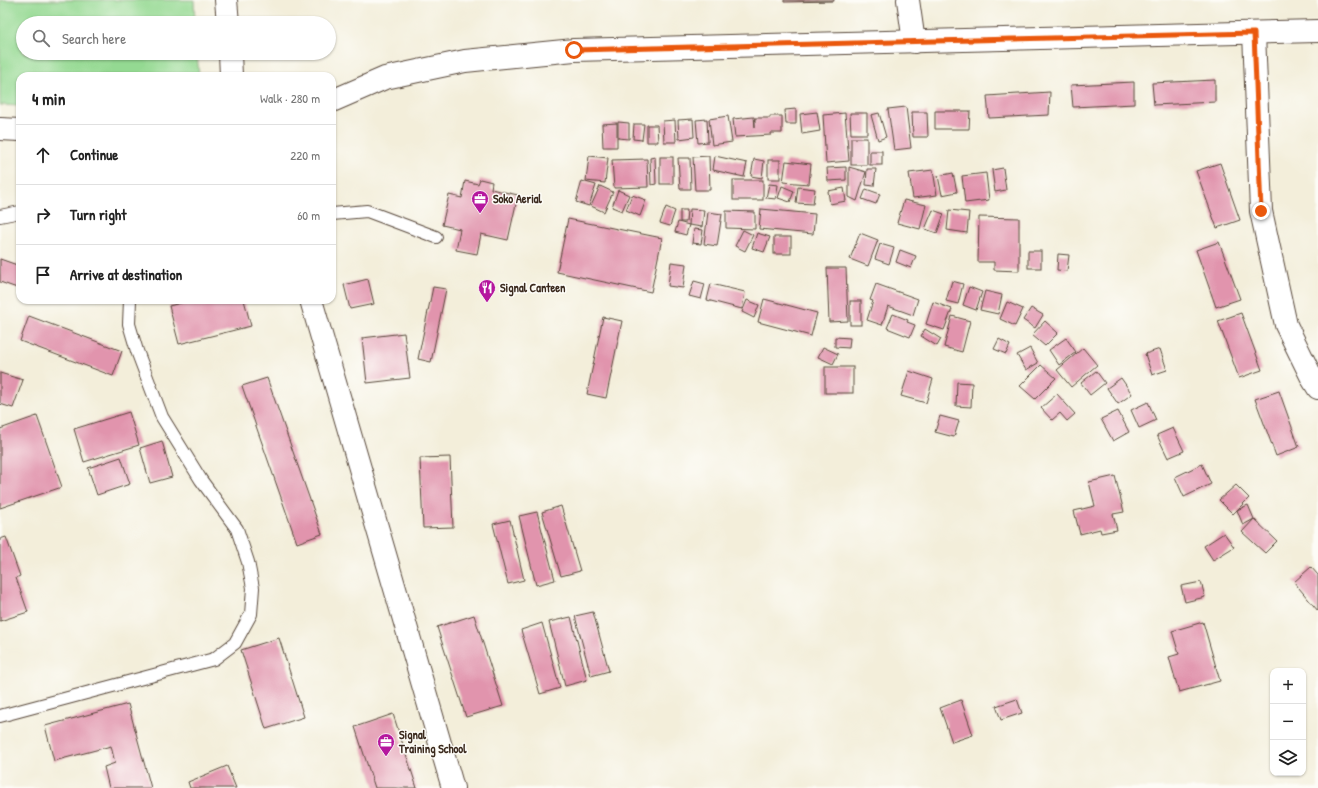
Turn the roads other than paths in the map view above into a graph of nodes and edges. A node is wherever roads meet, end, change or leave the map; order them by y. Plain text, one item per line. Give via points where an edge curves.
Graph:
1 (226, 0) edge
2 (908, 0) edge
3 (227, 16) edge
4 (1318, 31) edge
5 (1254, 33) junction
6 (914, 42) junction
7 (230, 60) edge
8 (231, 72) edge
9 (336, 100) edge
10 (0, 129) edge
11 (16, 130) edge
12 (16, 213) edge
13 (336, 214) edge
14 (0, 216) edge
15 (436, 237) dead end
16 (130, 304) edge
17 (312, 304) edge
18 (1318, 388) edge
19 (0, 716) edge
20 (453, 788) edge

1 - 3 street
2 - 6 street
4 - 5 street
5 - 6 street
5 - 18 street via 1261,211 1286,325
6 - 9 street via 574,50 472,60 385,78
7 - 8 street
10 - 11 street
12 - 14 lane
13 - 15 lane via 367,211
16 - 19 lane via 129,324 162,417 201,480 237,529 253,588 251,614 235,643 214,659
17 - 20 street

